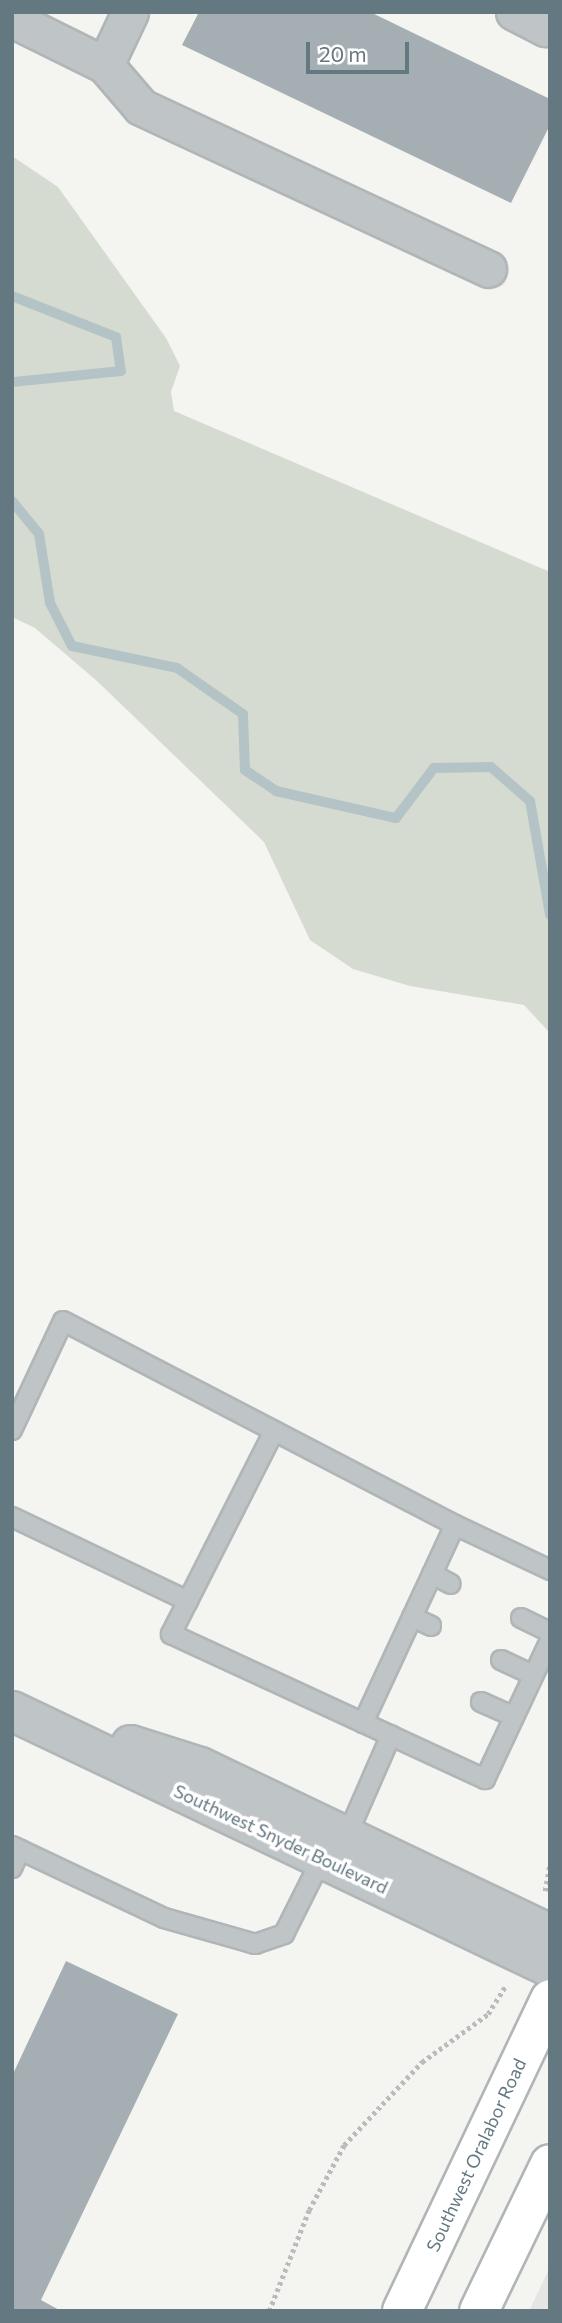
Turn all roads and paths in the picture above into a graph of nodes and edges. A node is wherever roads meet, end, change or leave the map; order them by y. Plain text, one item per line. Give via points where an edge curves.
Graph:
1 (130, 12) edge
2 (514, 12) edge
3 (12, 19) edge
4 (550, 21) edge
5 (105, 65) junction
6 (488, 269) dead end
7 (12, 1430) edge
8 (274, 1431) junction
9 (12, 1517) edge
10 (455, 1525) junction
11 (550, 1570) edge
12 (432, 1574) junction
13 (451, 1584) dead end
14 (188, 1601) junction
15 (412, 1617) junction
16 (521, 1618) dead end
17 (431, 1626) dead end
18 (550, 1632) edge
19 (550, 1640) edge
20 (501, 1660) dead end
21 (391, 1661) junction
22 (409, 1669) dead end
23 (533, 1675) junction
24 (481, 1702) dead end
25 (12, 1710) edge
26 (514, 1717) junction
27 (363, 1723) junction
28 (391, 1735) junction
29 (16, 1848) edge
30 (334, 1848) junction
31 (550, 1864) edge
32 (12, 1868) edge
33 (540, 1946) edge
34 (550, 1999) edge
35 (550, 2164) edge
36 (269, 2311) edge
37 (402, 2311) edge
38 (479, 2311) edge

1 - 5 street
2 - 4 street via 547,28
3 - 5 street
5 - 6 street via 141,107
7 - 8 lane via 63,1321
8 - 10 lane
8 - 14 lane
9 - 14 lane
10 - 11 lane
10 - 12 lane
12 - 13 lane
12 - 15 lane
14 - 27 lane via 171,1634
15 - 17 lane
15 - 21 lane
16 - 18 lane
19 - 23 lane
20 - 23 lane
21 - 22 lane
21 - 27 lane
23 - 26 lane
24 - 26 lane
25 - 30 street, Southwest Snyder Boulevard via 200,1767
26 - 28 lane via 485,1779
27 - 28 lane
28 - 30 lane
29 - 30 lane via 164,1918 255,1944 284,1934
29 - 32 lane
30 - 33 street, Southwest Snyder Boulevard
31 - 33 path
33 - 36 path via 488,2014 422,2062 344,2146 309,2210
34 - 37 main road, Southwest Oralabor Road
35 - 38 main road

